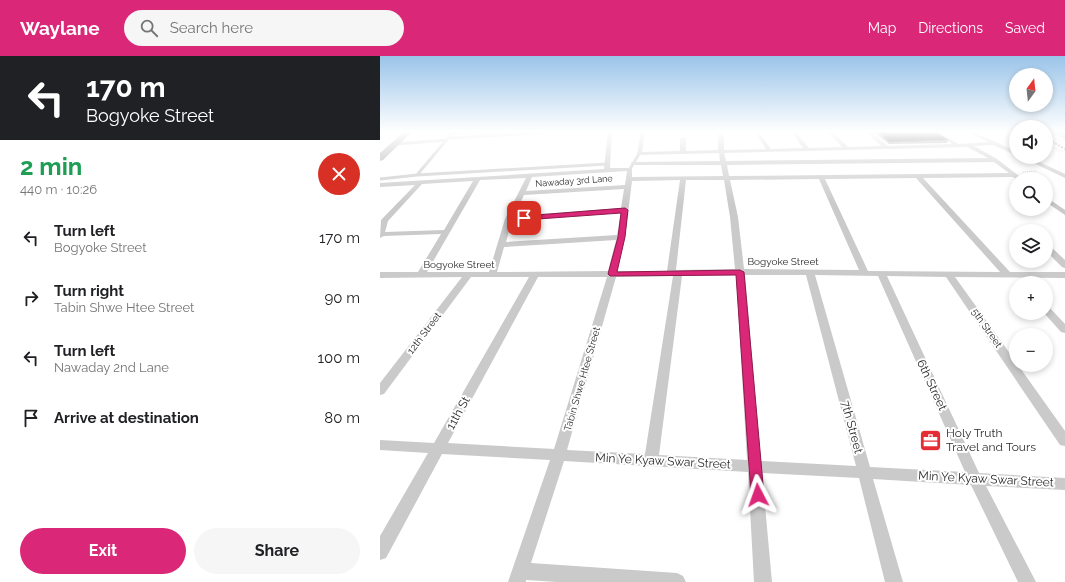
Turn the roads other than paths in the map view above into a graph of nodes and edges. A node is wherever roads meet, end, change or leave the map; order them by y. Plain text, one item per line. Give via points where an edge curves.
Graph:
1 (436, 156) edge
2 (608, 156) edge
3 (638, 156) edge
4 (722, 156) edge
5 (987, 156) edge
6 (995, 160) junction
7 (723, 163) junction
8 (1039, 164) edge
9 (607, 167) junction
10 (1011, 172) edge
11 (1009, 173) edge
12 (630, 174) junction
13 (530, 175) junction
14 (918, 176) junction
15 (1065, 176) edge
16 (822, 177) junction
17 (380, 178) edge
18 (478, 178) junction
19 (726, 178) junction
20 (419, 179) junction
21 (682, 179) junction
22 (380, 184) edge
23 (522, 194) junction
24 (1053, 204) edge
25 (625, 210) junction
26 (1065, 213) edge
27 (509, 219) junction
28 (446, 232) junction
29 (380, 234) edge
30 (621, 237) junction
31 (502, 245) junction
32 (1053, 254) edge
33 (1065, 266) edge
34 (740, 272) junction
35 (674, 273) junction
36 (810, 273) junction
37 (865, 273) junction
38 (881, 273) junction
39 (492, 274) junction
40 (612, 274) junction
41 (949, 274) junction
42 (1011, 274) junction
43 (380, 275) edge
44 (421, 275) junction
45 (468, 275) junction
46 (535, 275) junction
47 (1065, 275) edge
48 (1014, 276) edge
49 (1053, 317) edge
50 (1065, 330) edge
51 (380, 391) edge
52 (1065, 441) edge
53 (380, 445) edge
54 (438, 449) junction
55 (559, 456) junction
56 (651, 461) junction
57 (756, 466) junction
58 (864, 473) junction
59 (976, 479) junction
60 (1065, 484) edge
61 (380, 552) edge
62 (519, 577) edge
63 (677, 582) edge
64 (763, 582) edge
65 (894, 582) edge
66 (1027, 582) edge

1 - 20 lane
2 - 9 street
3 - 12 lane
4 - 7 street
5 - 6 street
6 - 7 street
6 - 10 street
7 - 12 street
7 - 19 street
8 - 15 street
9 - 12 street
9 - 13 street
9 - 20 lane
11 - 14 street
12 - 21 street
12 - 23 street, Nawaday 3rd Lane
12 - 25 street, Tabin Shwe Htee Street
13 - 18 street
13 - 23 street
14 - 16 street
14 - 42 street
16 - 19 street
16 - 37 street
17 - 20 lane
18 - 20 street
18 - 28 street
19 - 21 street
19 - 34 street via 734,217
20 - 22 street
20 - 29 street via 385,220
21 - 35 street
23 - 27 street
24 - 26 street
25 - 27 street
25 - 30 street, Tabin Shwe Htee Street
27 - 31 street
28 - 29 street
28 - 44 street
30 - 31 street
30 - 40 street, Tabin Shwe Htee Street
31 - 39 street
32 - 33 street
34 - 35 street, Bogyoke Street
34 - 36 street, Bogyoke Street
34 - 57 street
35 - 40 street, Bogyoke Street
35 - 56 street
36 - 37 street, Bogyoke Street
36 - 58 street, 7th Street
37 - 38 street, Bogyoke Street
38 - 41 street, Bogyoke Street
38 - 59 street, 6th Street
39 - 45 street, Bogyoke Street
39 - 46 street, Bogyoke Street
40 - 46 street, Bogyoke Street
40 - 55 street, Tabin Shwe Htee Street
41 - 42 street, Bogyoke Street
41 - 52 street, 5th Street
42 - 47 street, Bogyoke Street
42 - 48 street
43 - 44 street, Bogyoke Street
44 - 45 street, Bogyoke Street
45 - 51 street, 12th Street
46 - 54 street, 11th St
49 - 50 street
53 - 54 street, Min Ye Kyaw Swar Street
54 - 55 street, Min Ye Kyaw Swar Street
54 - 61 street, 11th St
55 - 56 street, Min Ye Kyaw Swar Street
55 - 62 street, Tabin Shwe Htee Street
56 - 57 street, Min Ye Kyaw Swar Street
57 - 58 street, Min Ye Kyaw Swar Street
57 - 64 street
58 - 59 street, Min Ye Kyaw Swar Street
58 - 65 street, 7th Street
59 - 60 street, Min Ye Kyaw Swar Street
59 - 66 street, 6th Street
62 - 63 street

